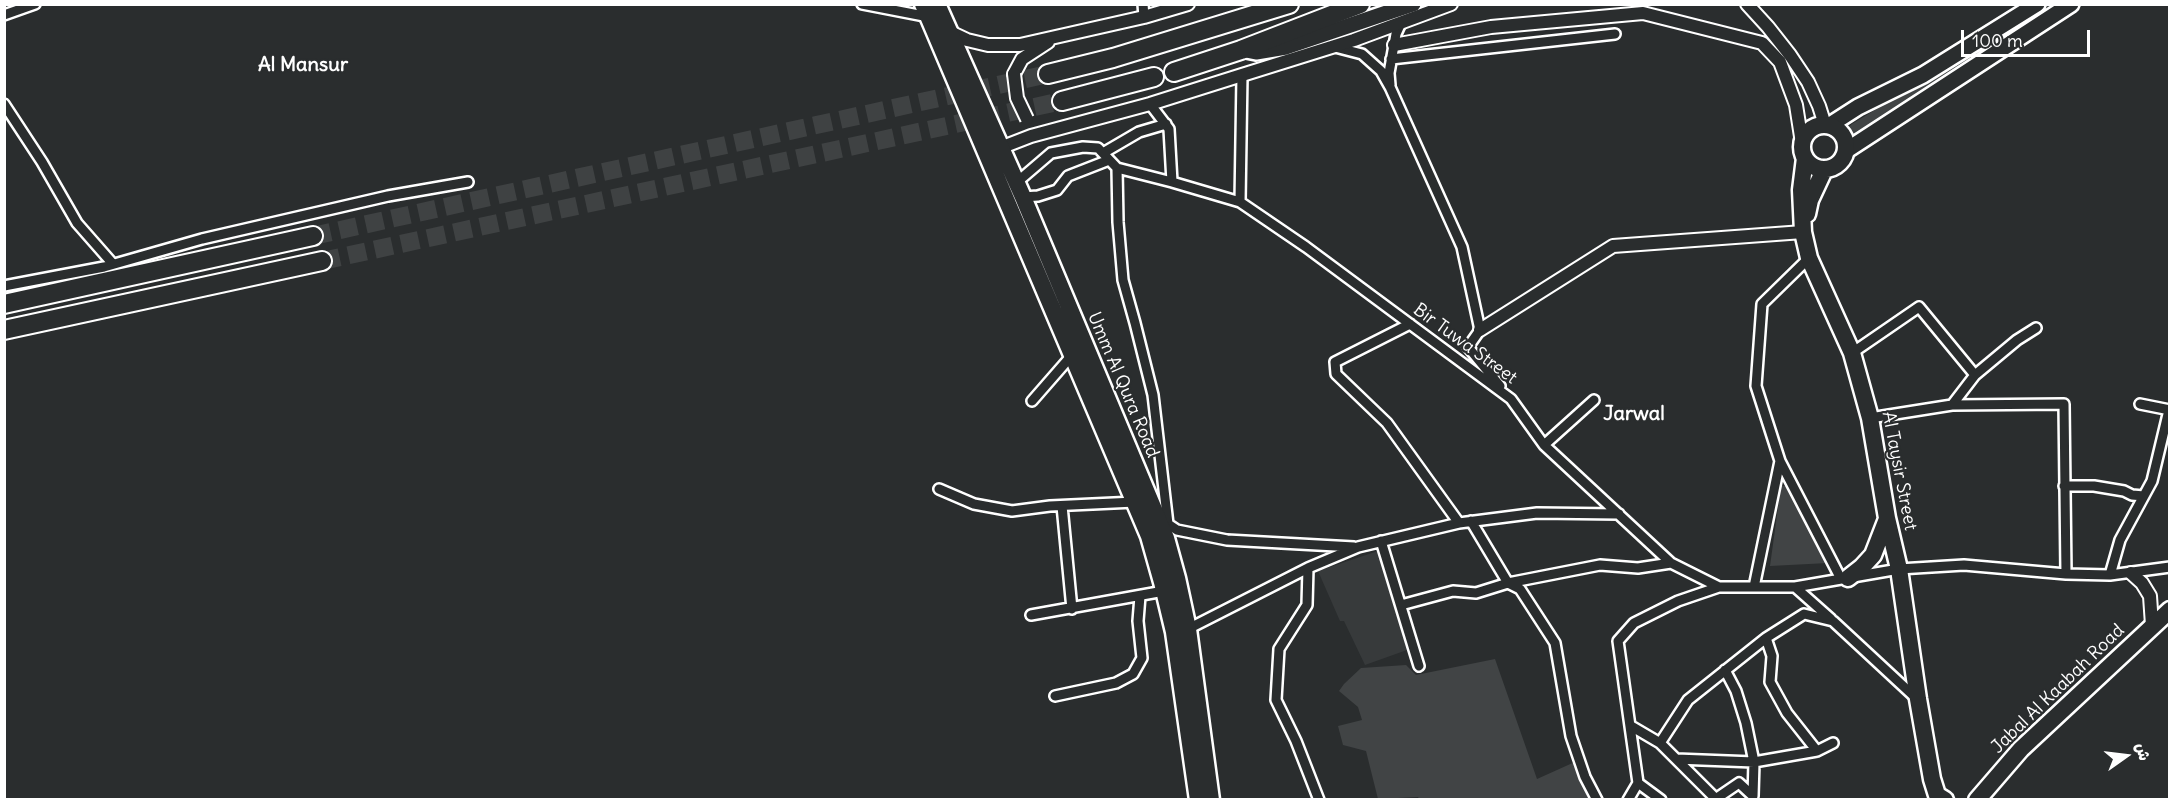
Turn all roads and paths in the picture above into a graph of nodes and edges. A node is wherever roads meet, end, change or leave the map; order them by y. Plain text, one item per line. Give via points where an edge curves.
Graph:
1 (35, 4) edge
2 (862, 4) edge
3 (1188, 4) edge
4 (1289, 4) edge
5 (1360, 4) edge
6 (1413, 4) edge
7 (1451, 4) edge
8 (1747, 4) edge
9 (2037, 4) edge
10 (2072, 4) edge
11 (930, 9) edge
12 (1144, 11) edge
13 (4, 15) edge
14 (1401, 23) junction
15 (950, 32) junction
16 (1615, 34) dead end
17 (1054, 38) junction
18 (1394, 45) junction
19 (1334, 46) junction
20 (1240, 50) junction
21 (1785, 58) junction
22 (1392, 59) junction
23 (1174, 72) dead end
24 (1047, 74) tunnel mouth
25 (1242, 75) junction
26 (1154, 77) dead end
27 (1390, 87) junction
28 (1062, 101) tunnel mouth
29 (4, 104) edge
30 (1150, 104) junction
31 (1167, 124) junction
32 (1827, 125) junction
33 (1060, 128) junction
34 (1000, 148) junction
35 (1804, 150) junction
36 (1847, 150) junction
37 (1106, 156) junction
38 (1117, 168) junction
39 (1824, 170) junction
40 (468, 182) dead end
41 (1172, 182) junction
42 (1019, 190) junction
43 (1240, 202) junction
44 (1803, 232) junction
45 (313, 236) tunnel mouth
46 (1809, 258) junction
47 (322, 261) tunnel mouth
48 (113, 264) junction
49 (4, 286) edge
50 (4, 304) edge
51 (1410, 324) junction
52 (2036, 328) dead end
53 (4, 330) edge
54 (1480, 330) junction
55 (1852, 353) junction
56 (1073, 354) junction
57 (1975, 375) junction
58 (1512, 399) junction
59 (1594, 400) dead end
60 (1032, 401) dead end
61 (2140, 404) dead end
62 (1952, 405) junction
63 (2169, 410) edge
64 (1870, 418) junction
65 (1544, 445) junction
66 (1780, 461) junction
67 (2064, 486) junction
68 (939, 489) dead end
69 (2144, 496) junction
70 (1135, 502) junction
71 (1062, 506) junction
72 (1619, 514) junction
73 (1887, 518) junction
74 (1163, 520) junction
75 (1471, 521) junction
76 (1459, 523) junction
77 (1381, 542) junction
78 (1358, 547) junction
79 (1671, 563) junction
80 (2169, 567) edge
81 (1308, 568) junction
82 (1899, 569) junction
83 (2131, 573) junction
84 (2066, 574) junction
85 (2110, 575) junction
86 (1845, 579) junction
87 (1508, 583) junction
88 (1719, 587) junction
89 (1754, 587) junction
90 (1795, 587) junction
91 (1164, 591) junction
92 (1140, 596) junction
93 (1401, 605) junction
94 (1072, 609) junction
95 (2169, 610) edge
96 (1031, 615) dead end
97 (1833, 621) junction
98 (2152, 625) junction
99 (1188, 629) junction
100 (1766, 638) junction
101 (1419, 666) dead end
102 (1725, 670) junction
103 (1055, 696) dead end
104 (1918, 699) junction
105 (1631, 726) junction
106 (1660, 743) junction
107 (1833, 743) dead end
108 (1817, 751) junction
109 (1676, 759) junction
110 (1754, 762) junction
111 (1932, 779) junction
112 (1638, 783) junction
113 (1717, 799) edge
114 (1198, 800) edge
115 (1211, 800) edge
116 (1319, 800) edge
117 (1597, 800) edge
118 (1628, 800) edge
119 (1661, 800) edge
120 (1925, 800) edge
121 (1945, 800) edge
122 (1977, 800) edge

1 - 13 street
2 - 11 street
3 - 12 street
4 - 24 highway
5 - 20 highway
6 - 20 main road via 1286,47 1256,52
7 - 14 street
8 - 21 street via 1768,27
9 - 32 main road via 1923,75
10 - 36 main road
11 - 15 highway, Umm Al Qura Road
11 - 56 highway, Umm Al Qura Road
12 - 17 street
14 - 18 street
14 - 19 street
15 - 17 street via 988,45 1020,45
15 - 34 highway, Umm Al Qura Road
16 - 22 street
17 - 33 street, bridge via 1022,59 1014,74 1017,98 1027,119 1038,127
18 - 21 street via 1491,27 1643,13 1762,43
18 - 22 street
19 - 25 street
19 - 27 street via 1362,54
20 - 23 highway
21 - 32 street via 1808,82
21 - 35 street, Al Taysir Street
22 - 27 street
25 - 30 street
25 - 43 street
26 - 28 highway
27 - 54 street via 1462,247
29 - 48 street via 77,223
30 - 31 street
30 - 33 street
31 - 37 street via 1139,132
31 - 41 street
32 - 35 highway via 1810,129
32 - 36 highway via 1841,132
33 - 34 street
34 - 42 highway, Umm Al Qura Road
35 - 39 highway via 1813,166
35 - 44 highway, Al Taysir Street
36 - 39 highway via 1842,162
37 - 38 street
37 - 42 street via 1068,176 1057,190 1038,196
37 - 42 street via 1098,148 1083,147 1051,153
38 - 41 street, Bir Tuwa Street
38 - 74 street via 1123,280 1153,395
39 - 44 highway via 1810,200
40 - 48 street via 246,228
41 - 43 street, Bir Tuwa Street
42 - 74 highway, Umm Al Qura Road
43 - 51 street, Bir Tuwa Street
44 - 46 highway, Al Taysir Street
44 - 54 street via 1613,246
45 - 50 highway
46 - 55 highway, Al Taysir Street
46 - 66 street via 1762,304 1756,386
47 - 53 highway
48 - 49 street
51 - 58 street, Bir Tuwa Street
51 - 76 street via 1335,362 1336,374 1387,423
52 - 57 street
54 - 58 street via 1468,347
55 - 57 street via 1919,307
55 - 64 highway, Al Taysir Street
56 - 60 street
56 - 70 highway, Umm Al Qura Road
57 - 62 street
58 - 65 street, Bir Tuwa Street
59 - 65 street
61 - 63 street
62 - 64 street
62 - 67 street via 2064,404
63 - 69 street via 2152,481
64 - 73 highway, Al Taysir Street
65 - 72 street, Bir Tuwa Street
66 - 86 street
66 - 89 street
67 - 69 street via 2094,486
67 - 84 street
68 - 71 street via 974,504 1012,511
69 - 85 street via 2120,540
70 - 71 street
70 - 74 highway
70 - 91 highway, Umm Al Qura Road
71 - 94 street
72 - 75 street via 1537,513
72 - 79 street, Bir Tuwa Street
73 - 82 highway, Al Taysir Street
73 - 86 highway via 1873,555
74 - 78 street via 1177,530 1227,540
74 - 99 highway, Umm Al Qura Road
75 - 76 street
75 - 87 street
76 - 77 street
77 - 78 street
77 - 93 street
78 - 81 street
79 - 87 street via 1638,568 1600,565
79 - 88 street, Bir Tuwa Street
80 - 83 street, Bir Tuwa Street
81 - 99 street
81 - 116 street via 1307,605 1279,649 1276,700
82 - 84 street, Bir Tuwa Street via 1964,564
82 - 86 street, Bir Tuwa Street
82 - 104 highway, Al Taysir Street
83 - 85 street, Bir Tuwa Street
83 - 98 street via 2150,596
84 - 85 street, Bir Tuwa Street
86 - 90 street, Bir Tuwa Street
87 - 93 street via 1476,593 1453,591
87 - 117 street via 1520,589 1555,643 1571,736
88 - 89 street, Bir Tuwa Street
88 - 105 street via 1678,601 1634,623 1618,641
89 - 90 street, Bir Tuwa Street
90 - 97 street
91 - 92 street
91 - 114 highway, Umm Al Qura Road via 1174,632
92 - 94 street
92 - 103 street via 1137,621 1142,658 1133,674 1116,683
93 - 101 street
94 - 96 street
95 - 98 highway, Jabal Al Kaabah Road
97 - 100 street via 1804,614
97 - 104 street
98 - 122 highway, Jabal Al Kaabah Road via 2021,749
99 - 115 highway, Umm Al Qura Road
100 - 102 street
100 - 108 street via 1772,656 1770,682 1787,713
102 - 106 street via 1688,700
102 - 110 street via 1736,691
104 - 111 highway, Al Taysir Street
105 - 106 street
105 - 112 street
106 - 109 street
107 - 108 street
108 - 110 street
109 - 110 street
109 - 113 street
110 - 113 street via 1753,796 1739,783
111 - 120 highway, Al Taysir Street
111 - 121 highway via 1937,795
112 - 118 street
112 - 119 street

